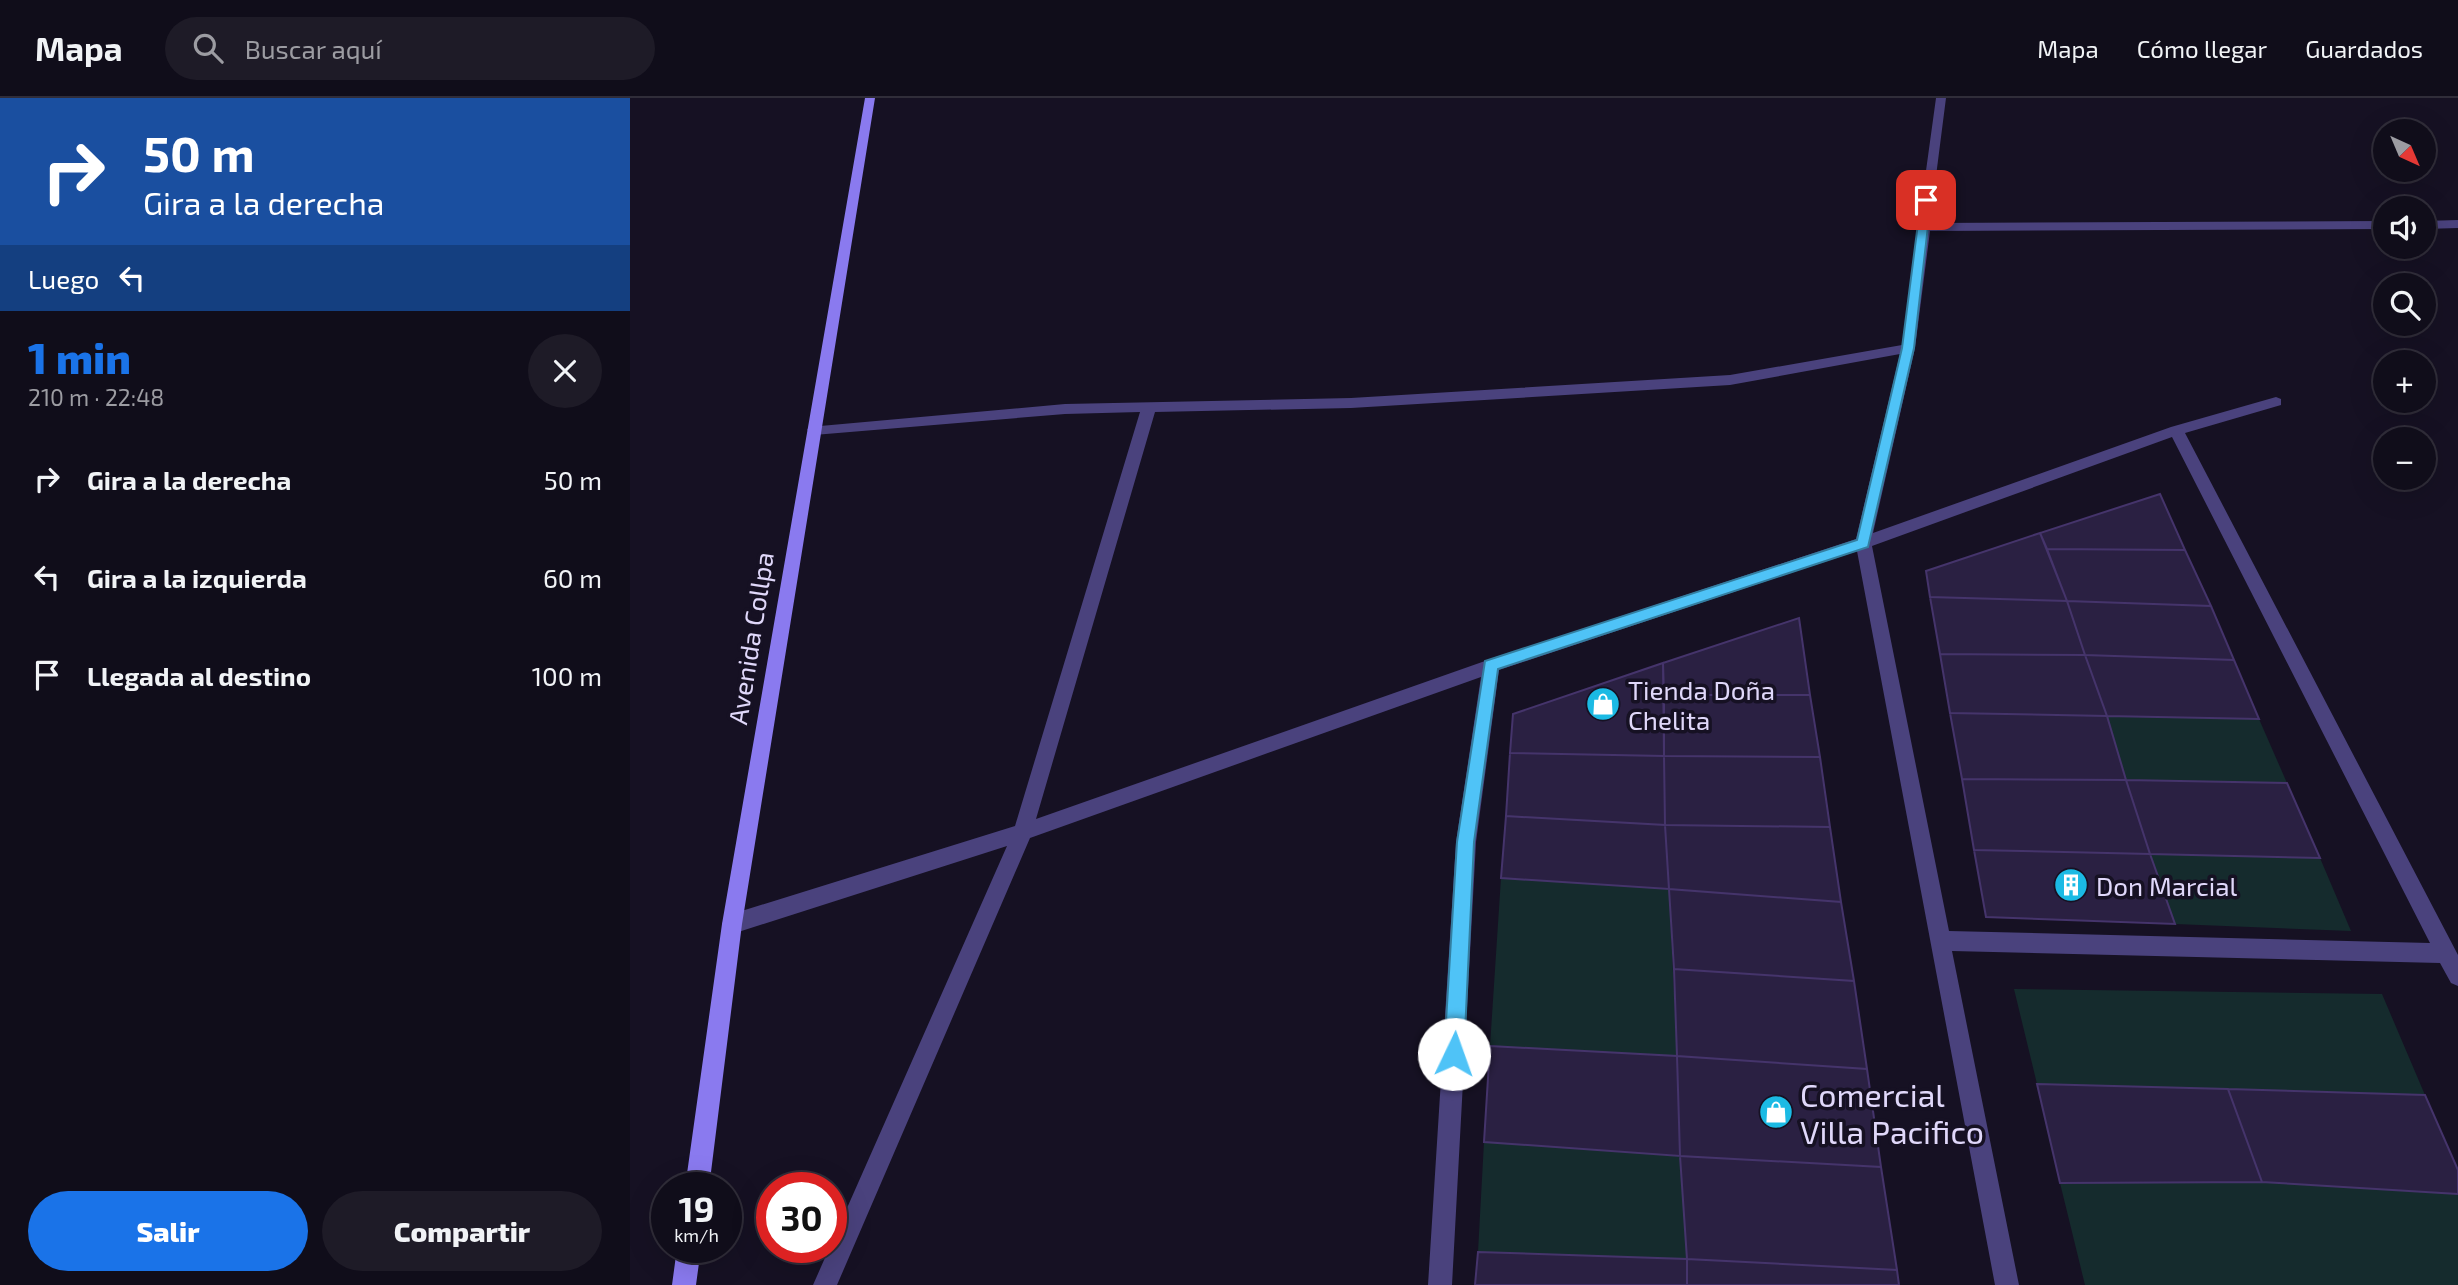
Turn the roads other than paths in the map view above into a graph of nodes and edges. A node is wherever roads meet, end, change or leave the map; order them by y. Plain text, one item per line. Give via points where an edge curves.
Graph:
1 (870, 98) edge
2 (1941, 98) edge
3 (2458, 224) edge
4 (2373, 225) edge
5 (2436, 225) edge
6 (1922, 228) junction
7 (1908, 348) junction
8 (2276, 402) dead end
9 (1149, 407) junction
10 (2176, 429) junction
11 (814, 430) junction
12 (1863, 543) junction
13 (1491, 666) junction
14 (1023, 832) junction
15 (732, 924) junction
16 (1940, 941) junction
17 (2446, 953) junction
18 (2458, 976) edge
19 (699, 1172) edge
20 (687, 1263) edge
21 (684, 1285) edge
22 (825, 1285) edge
23 (1440, 1285) edge
24 (2007, 1285) edge

1 - 11 main road, Avenida Collpa
2 - 6 street
3 - 5 street
4 - 6 street
6 - 7 street
7 - 9 street via 1730,380 1351,403
7 - 12 street
8 - 10 street
9 - 11 street via 1065,408
9 - 14 street
10 - 12 street
10 - 17 street
11 - 15 main road, Avenida Collpa
12 - 13 street
12 - 16 street
13 - 14 street
13 - 23 street via 1466,842
14 - 15 street
14 - 22 street
15 - 19 main road, Avenida Collpa
16 - 17 street
16 - 24 street
17 - 18 street
20 - 21 main road

